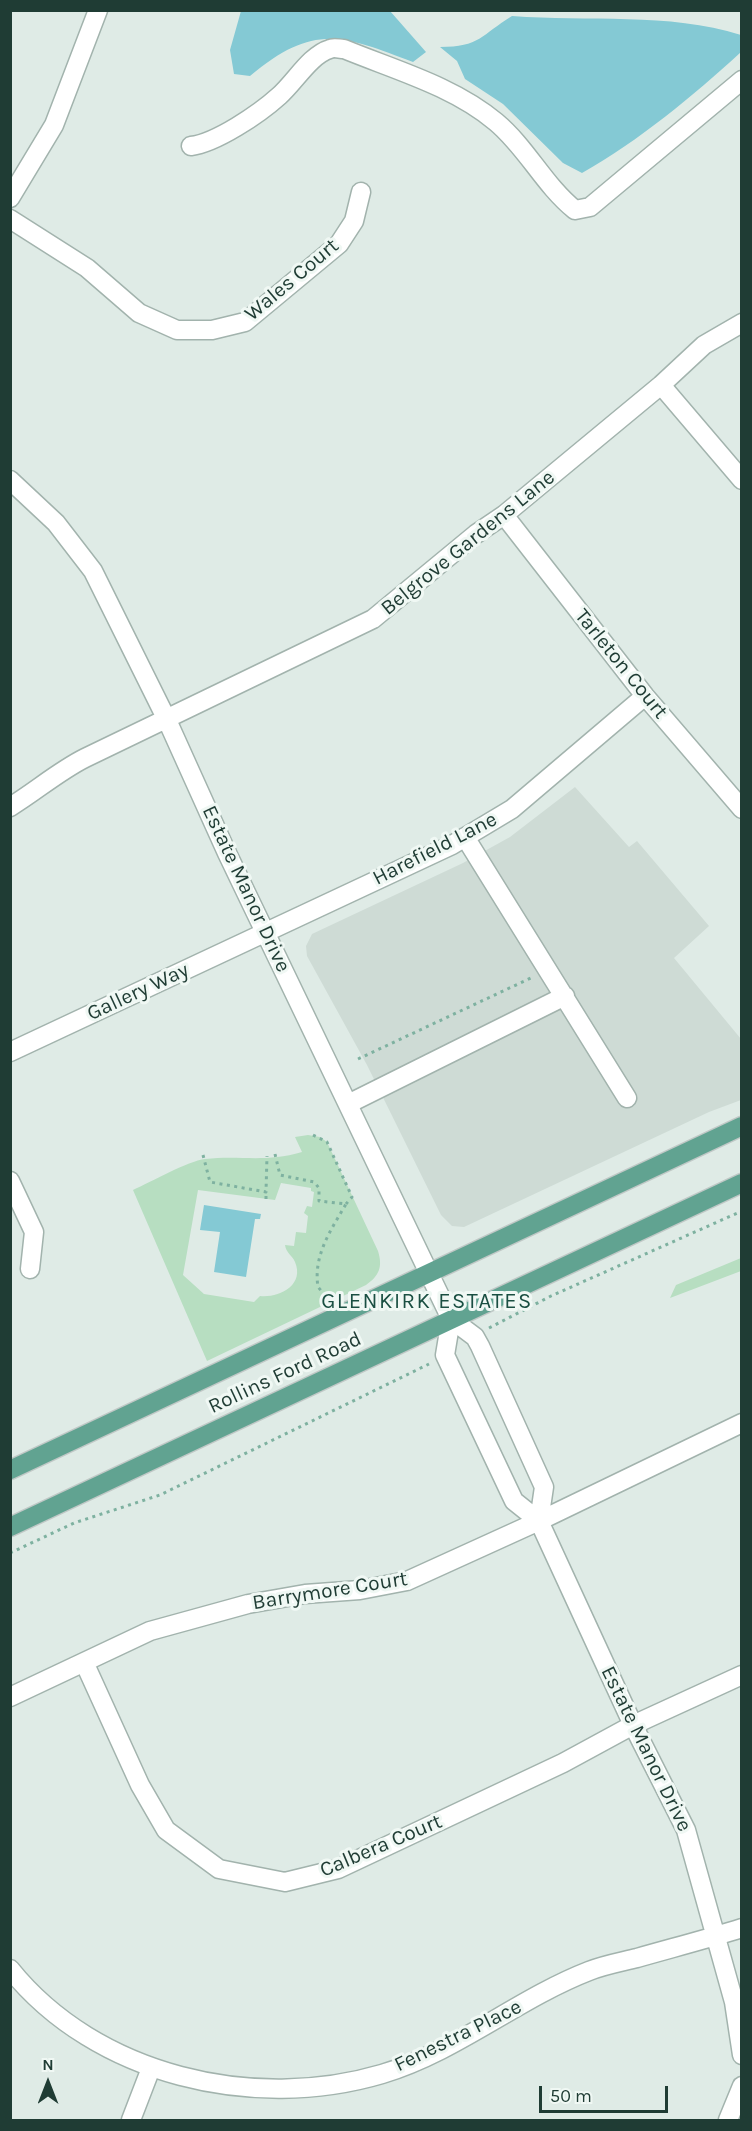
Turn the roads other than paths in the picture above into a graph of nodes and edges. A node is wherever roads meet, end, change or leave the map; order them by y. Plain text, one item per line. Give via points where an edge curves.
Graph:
1 (98, 10) edge
2 (741, 80) edge
3 (190, 146) dead end
4 (361, 192) dead end
5 (10, 198) edge
6 (10, 219) edge
7 (741, 323) edge
8 (661, 385) junction
9 (10, 480) edge
10 (741, 480) edge
11 (504, 515) junction
12 (645, 696) junction
13 (167, 720) junction
14 (10, 807) edge
15 (741, 809) edge
16 (465, 837) junction
17 (266, 932) junction
18 (566, 996) junction
19 (10, 1052) edge
20 (627, 1098) dead end
21 (348, 1104) junction
22 (741, 1126) edge
23 (10, 1181) edge
24 (741, 1183) edge
25 (30, 1269) dead end
26 (430, 1273) junction
27 (451, 1319) junction
28 (741, 1423) edge
29 (10, 1470) edge
30 (539, 1521) junction
31 (10, 1527) edge
32 (84, 1662) junction
33 (741, 1675) edge
34 (10, 1697) edge
35 (633, 1725) junction
36 (741, 1928) edge
37 (715, 1936) junction
38 (10, 1969) edge
39 (741, 2055) edge
40 (151, 2067) junction
41 (741, 2086) edge
42 (131, 2121) edge
43 (728, 2121) edge

1 - 5 street via 54,125
2 - 3 street via 590,207 575,210 558,196 525,151 496,122 467,102 428,82 332,48 320,54 279,96 255,114 204,144
4 - 6 street, Wales Court via 354,220 339,244 245,322 212,330 177,330 139,313 87,268
7 - 8 street, Belgrove Gardens Lane via 704,345
8 - 10 street
8 - 11 street, Belgrove Gardens Lane
9 - 13 street, Estate Manor Drive via 56,524 93,571
11 - 12 street, Tarleton Court
11 - 13 street, Belgrove Gardens Lane via 373,619
12 - 15 street, Tarleton Court
12 - 16 street, Harefield Lane via 512,808
13 - 14 street, Belgrove Gardens Lane via 67,767
13 - 17 street, Estate Manor Drive
16 - 17 street, Harefield Lane
16 - 18 street
17 - 19 street, Gallery Way
17 - 21 street, Estate Manor Drive
18 - 20 street
18 - 21 street
21 - 26 street, Estate Manor Drive
22 - 26 main road, Rollins Ford Road
23 - 25 street via 34,1232
24 - 27 main road, Rollins Ford Road
26 - 27 street, Estate Manor Drive
26 - 29 main road, Rollins Ford Road
27 - 30 street, Estate Manor Drive via 475,1337 544,1487
27 - 30 street, Estate Manor Drive via 445,1354 514,1500
27 - 31 main road, Rollins Ford Road
28 - 30 street, Barrymore Court
30 - 32 street, Barrymore Court via 407,1581 248,1604 150,1631
30 - 35 street, Estate Manor Drive
32 - 34 street, Barrymore Court
32 - 35 street, Calbera Court via 140,1785 166,1830 219,1869 285,1882 338,1869
33 - 35 street, Calbera Court
35 - 37 street, Estate Manor Drive via 686,1830
36 - 37 street, Fenestra Place
37 - 39 street, Estate Manor Drive via 734,2002
37 - 40 street, Fenestra Place via 589,1971 445,2048 382,2074 311,2088 267,2090
38 - 40 street, Fenestra Place via 60,2018 105,2046
40 - 42 street
41 - 43 street

